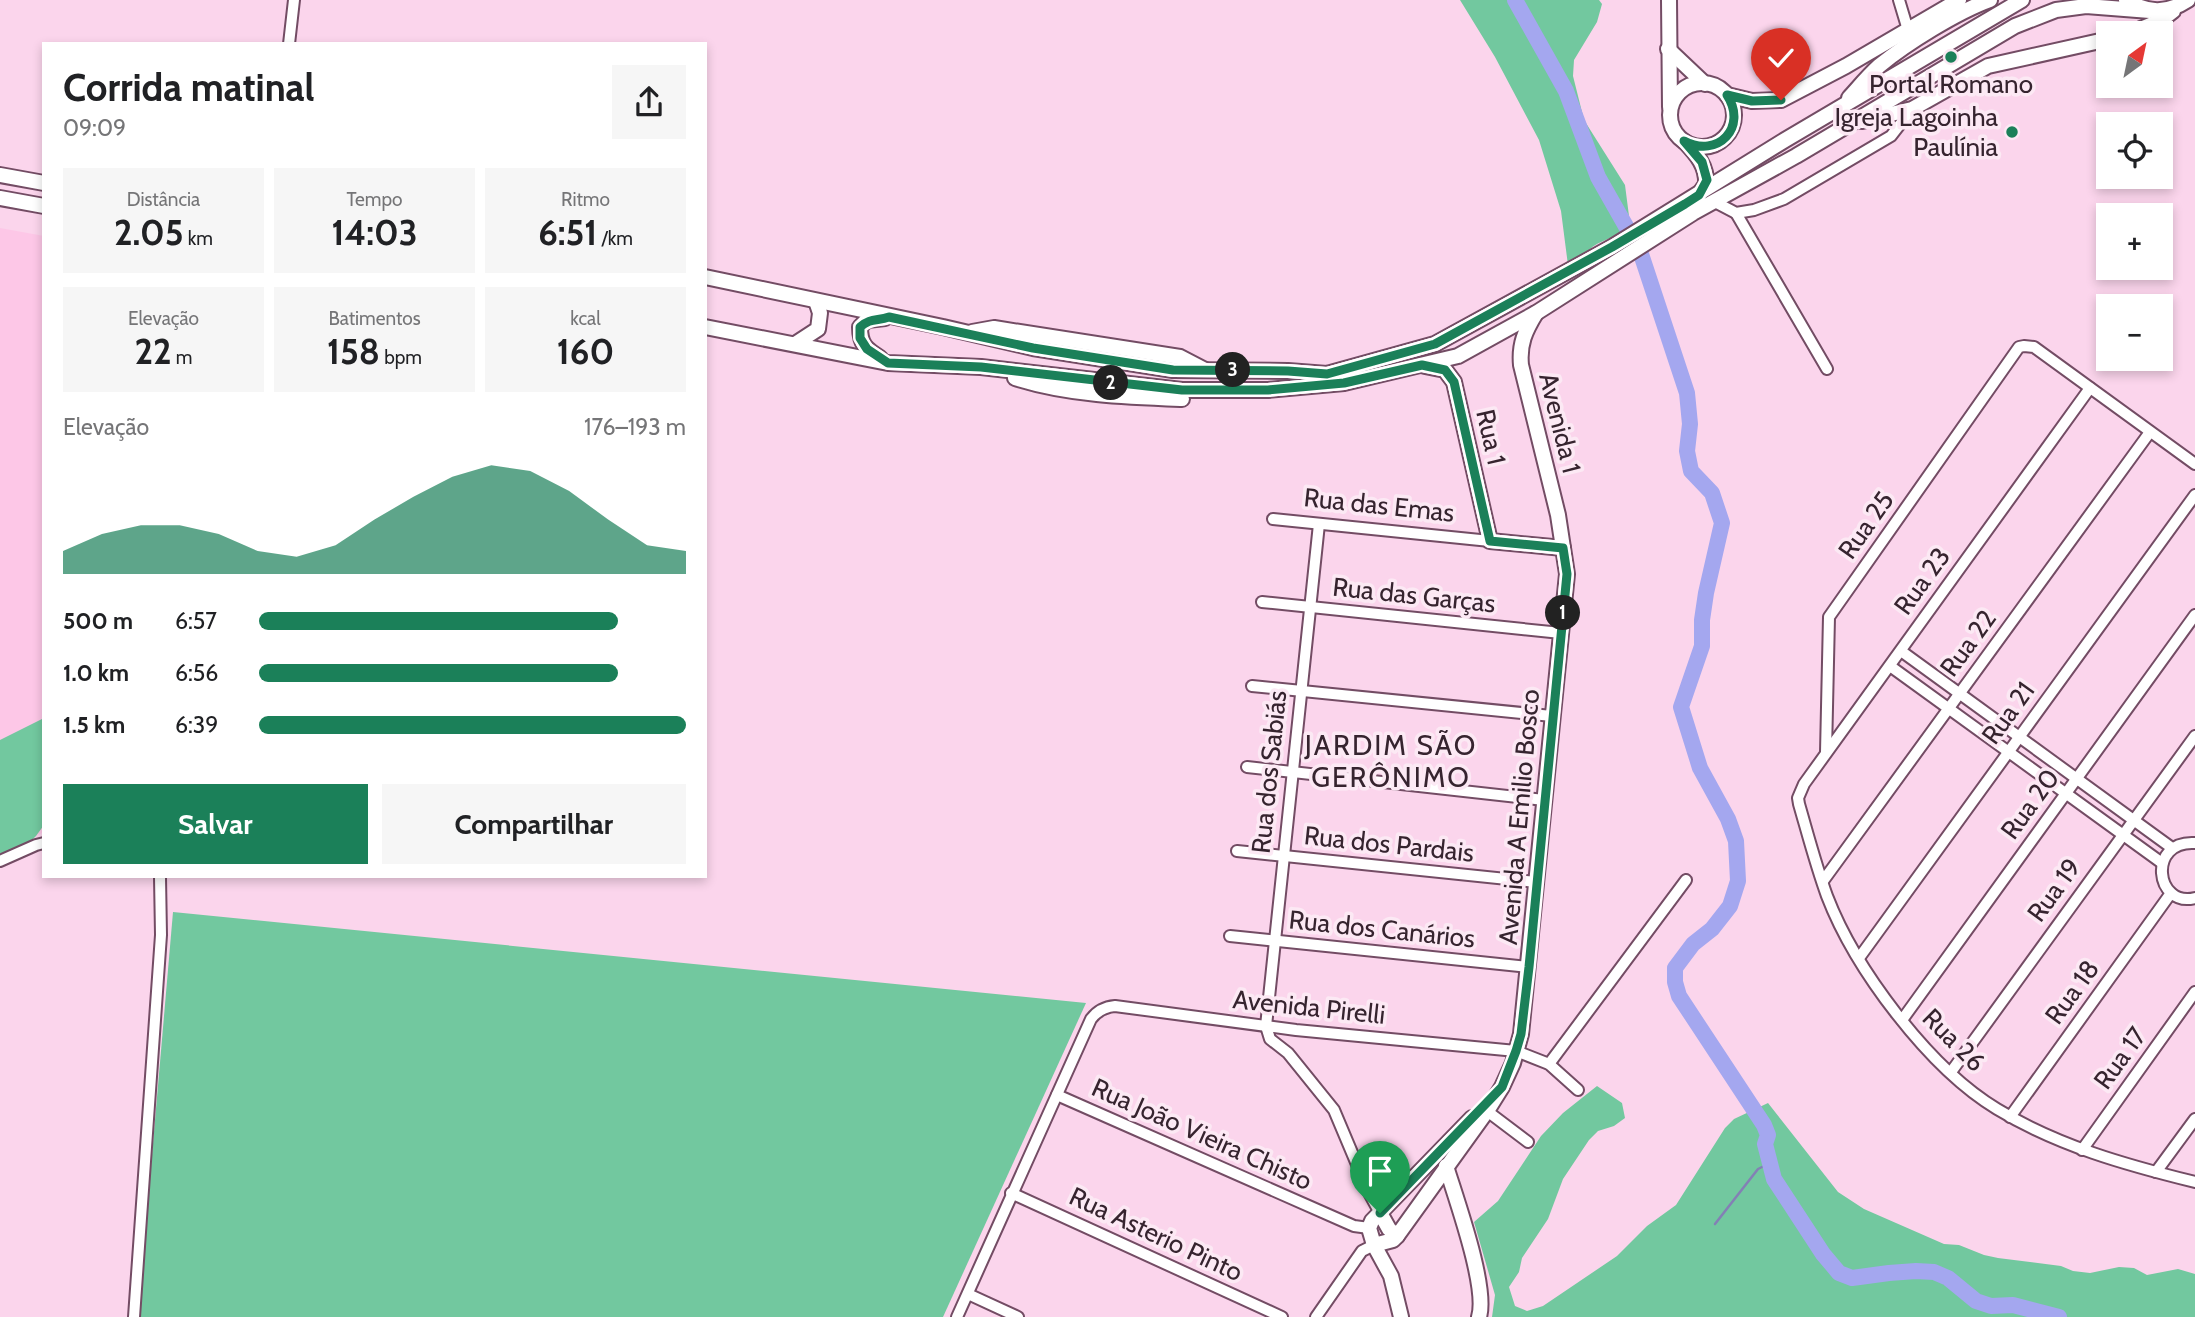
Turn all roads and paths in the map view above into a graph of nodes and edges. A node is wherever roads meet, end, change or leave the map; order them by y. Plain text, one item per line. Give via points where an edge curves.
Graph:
1 (294, 0) edge
2 (1669, 0) edge
3 (1899, 0) edge
4 (1959, 0) edge
5 (1990, 0) edge
6 (2022, 0) edge
7 (2126, 0) edge
8 (2183, 3) edge
9 (2150, 11) junction
10 (2158, 21) edge
11 (1908, 30) junction
12 (289, 42) edge
13 (2096, 42) edge
14 (1668, 50) junction
15 (1705, 84) junction
16 (1727, 95) junction
17 (1838, 109) junction
18 (1912, 109) junction
19 (1670, 112) junction
20 (1850, 124) junction
21 (1684, 141) junction
22 (0, 175) edge
23 (42, 183) edge
24 (1699, 195) junction
25 (0, 198) edge
26 (1715, 202) junction
27 (42, 205) edge
28 (1735, 213) junction
29 (1647, 234) junction
30 (707, 278) edge
31 (816, 301) junction
32 (1536, 313) junction
33 (889, 317) junction
34 (707, 327) edge
35 (795, 344) junction
36 (888, 363) junction
37 (1422, 365) junction
38 (1827, 369) dead end
39 (2090, 388) junction
40 (2150, 432) junction
41 (2195, 464) edge
42 (2195, 495) edge
43 (1273, 519) dead end
44 (1319, 524) junction
45 (1490, 541) junction
46 (1563, 548) junction
47 (1262, 602) dead end
48 (1310, 607) junction
49 (2195, 615) edge
50 (1561, 633) junction
51 (1901, 650) junction
52 (1889, 666) junction
53 (1252, 686) dead end
54 (1301, 690) junction
55 (1960, 694) junction
56 (1949, 709) junction
57 (1552, 716) junction
58 (2195, 736) edge
59 (2019, 737) junction
60 (2008, 752) junction
61 (1826, 753) junction
62 (1247, 767) dead end
63 (1293, 773) junction
64 (2077, 778) junction
65 (2066, 793) junction
66 (1544, 800) junction
67 (1799, 804) joint
68 (2134, 820) junction
69 (2123, 835) junction
70 (2195, 843) edge
71 (42, 844) edge
72 (2172, 848) junction
73 (1237, 852) dead end
74 (1284, 856) junction
75 (0, 862) edge
76 (2162, 863) junction
77 (160, 878) edge
78 (1686, 880) dead end
79 (1823, 881) junction
80 (1536, 882) junction
81 (2171, 893) junction
82 (2195, 898) edge
83 (1230, 936) dead end
84 (1275, 941) junction
85 (1859, 958) junction
86 (1529, 967) junction
87 (2195, 992) edge
88 (1902, 1020) junction
89 (1266, 1026) junction
90 (1296, 1030) junction
91 (1516, 1051) junction
92 (1288, 1053) junction
93 (1549, 1064) junction
94 (1951, 1072) junction
95 (1502, 1087) junction
96 (1578, 1090) dead end
97 (1057, 1094) junction
98 (1487, 1111) junction
99 (2010, 1117) junction
100 (2195, 1119) edge
101 (1528, 1142) dead end
102 (2082, 1150) junction
103 (1446, 1166) junction
104 (2156, 1172) junction
105 (2195, 1182) edge
106 (1011, 1193) junction
107 (1380, 1213) junction
108 (1369, 1228) junction
109 (1397, 1236) junction
110 (1374, 1245) junction
111 (968, 1294) junction
112 (134, 1317) edge
113 (957, 1317) edge
114 (1018, 1317) edge
115 (1282, 1317) edge
116 (1316, 1317) edge
117 (1401, 1317) edge
118 (1479, 1317) edge

1 - 12 street
2 - 14 main road
3 - 11 street
4 - 11 main road
5 - 17 main road via 1899,51
6 - 17 main road
7 - 9 main road
8 - 9 main road
8 - 10 main road
9 - 20 main road via 2086,6 2040,15
11 - 16 main road via 1781,100 1752,101
13 - 18 main road via 1988,66
14 - 15 main road
14 - 19 main road
15 - 16 main road
15 - 19 main road via 1682,91
16 - 21 main road via 1734,118 1723,140 1700,147
17 - 24 main road
18 - 20 main road
18 - 28 street via 1891,136 1784,199
19 - 21 main road via 1674,129
20 - 26 main road
21 - 24 main road via 1704,168 1706,184
22 - 23 main road
24 - 29 main road
25 - 27 main road
26 - 28 street
26 - 29 main road
28 - 38 street
29 - 32 main road via 1620,260
29 - 33 main road via 1612,247 1435,344 1327,374 1173,370 1033,348
30 - 31 main road
31 - 33 main road
31 - 35 main road via 818,329
32 - 37 main road via 1458,356
32 - 46 main road, Avenida 1 via 1524,334 1521,365
33 - 36 main road via 867,320 860,327 867,349
34 - 35 main road
35 - 36 main road
36 - 37 main road via 981,367 1182,390 1268,390 1344,383
37 - 45 main road, Rua 1 via 1445,370 1454,382
39 - 40 street
39 - 51 street, Rua 23
39 - 61 street, Rua 25 via 2034,348 2019,347 1829,617
40 - 41 street
40 - 55 street, Rua 22
42 - 59 street, Rua 21
43 - 44 street, Rua das Emas
44 - 45 street, Rua das Emas
44 - 48 street, Rua dos Sabiás
45 - 46 main road, Rua das Emas
46 - 50 main road, Avenida A Emilio Bosco via 1567,574
47 - 48 street, Rua das Garças
48 - 50 street, Rua das Garças
48 - 54 street, Rua dos Sabiás
49 - 64 street, Rua 20
50 - 57 main road, Avenida A Emilio Bosco
51 - 52 street, Rua 23
51 - 55 street
52 - 56 street
52 - 61 street, Rua 23
53 - 54 street
54 - 57 street
54 - 63 street, Rua dos Sabiás
55 - 56 street, Rua 22
55 - 59 street
56 - 60 street
56 - 79 street, Rua 22
57 - 66 main road, Avenida A Emilio Bosco
58 - 68 street, Rua 19
59 - 60 street, Rua 21
59 - 64 street
60 - 65 street
60 - 85 street, Rua 21
61 - 67 street, Rua 23 via 1800,791
62 - 63 street
63 - 66 street
63 - 74 street, Rua dos Sabiás
64 - 65 street, Rua 20
64 - 68 street
65 - 69 street
65 - 88 street, Rua 20
66 - 80 main road, Avenida A Emilio Bosco
67 - 79 street, Rua 26
68 - 69 street, Rua 19
68 - 72 street
69 - 76 street
69 - 94 street, Rua 19
70 - 72 street
71 - 75 street
72 - 76 street
73 - 74 street, Rua dos Pardais
74 - 80 street, Rua dos Pardais
74 - 84 street, Rua dos Sabiás
76 - 81 street via 2162,878
77 - 112 street via 161,935
78 - 93 street
79 - 85 street, Rua 26
80 - 86 main road, Avenida A Emilio Bosco
81 - 82 street via 2182,899
81 - 99 street, Rua 18
83 - 84 street, Rua dos Canários
84 - 86 street, Rua dos Canários
84 - 89 street, Rua dos Sabiás
85 - 88 street, Rua 26
86 - 91 main road, Avenida A Emilio Bosco
87 - 102 street, Rua 17
88 - 94 street, Rua 26
89 - 90 street, Avenida Pirelli
89 - 92 street via 1270,1039
89 - 97 street, Avenida Pirelli via 1115,1006 1098,1011
90 - 91 street, Avenida Pirelli
90 - 92 street via 1285,1042
91 - 93 street, Avenida Pirelli
91 - 95 main road, Avenida A Emilio Bosco
92 - 107 street via 1334,1110
93 - 96 street
94 - 99 street, Rua 26
95 - 98 main road
95 - 107 main road
97 - 106 street
97 - 108 street, Rua João Vieira Chisto via 1354,1226
98 - 101 street
98 - 103 main road
99 - 102 street, Rua 26
100 - 104 street
102 - 104 street, Rua 26
103 - 109 main road
103 - 118 main road via 1478,1276
104 - 105 street, Rua 26
106 - 111 street
106 - 115 street, Rua Asterio Pinto
107 - 108 main road
107 - 109 main road
108 - 110 main road
109 - 110 main road
110 - 116 street via 1362,1251
110 - 117 main road via 1391,1276
111 - 113 street
111 - 114 street

